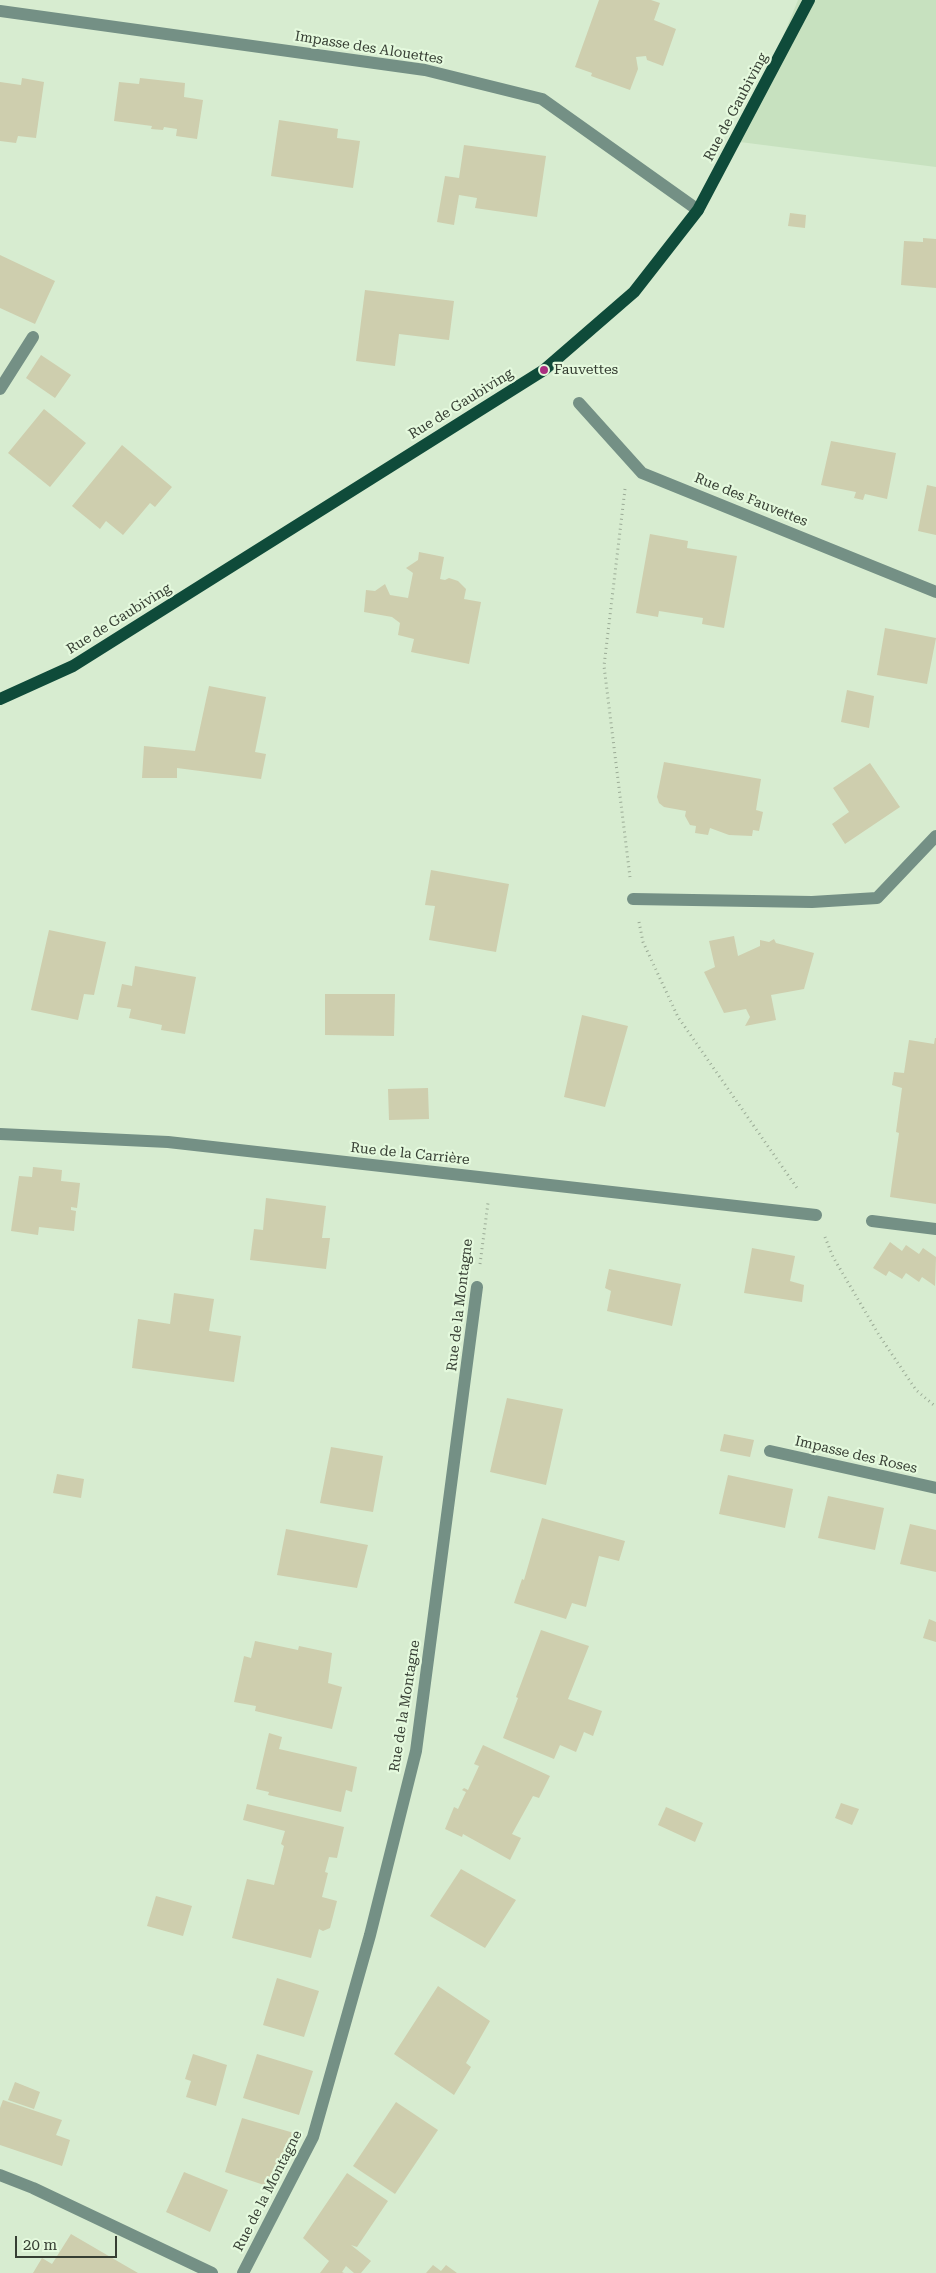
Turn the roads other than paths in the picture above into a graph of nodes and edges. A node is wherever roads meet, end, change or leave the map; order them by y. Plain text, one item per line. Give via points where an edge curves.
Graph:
1 (809, 0) edge
2 (0, 11) edge
3 (698, 210) junction
4 (33, 338) dead end
5 (0, 388) edge
6 (579, 403) dead end
7 (936, 592) edge
8 (0, 699) edge
9 (936, 836) edge
10 (633, 899) road end
11 (0, 1134) edge
12 (816, 1215) road end
13 (872, 1221) dead end
14 (936, 1229) edge
15 (477, 1287) road end
16 (770, 1451) dead end
17 (936, 1488) edge
18 (0, 2175) edge
19 (212, 2273) edge
20 (243, 2273) edge

1 - 3 main road, Rue de Gaubiving
2 - 3 street, Impasse des Alouettes via 425,70 542,99
3 - 8 main road, Rue de Gaubiving via 634,292 544,370 73,666
4 - 5 street
6 - 7 street, Rue des Fauvettes via 642,472
9 - 10 street via 877,898 812,902
11 - 12 street, Rue de la Carrière via 168,1142
13 - 14 street
15 - 20 street, Rue de la Montagne via 416,1751 370,1935 313,2137
16 - 17 street, Impasse des Roses
18 - 19 street

